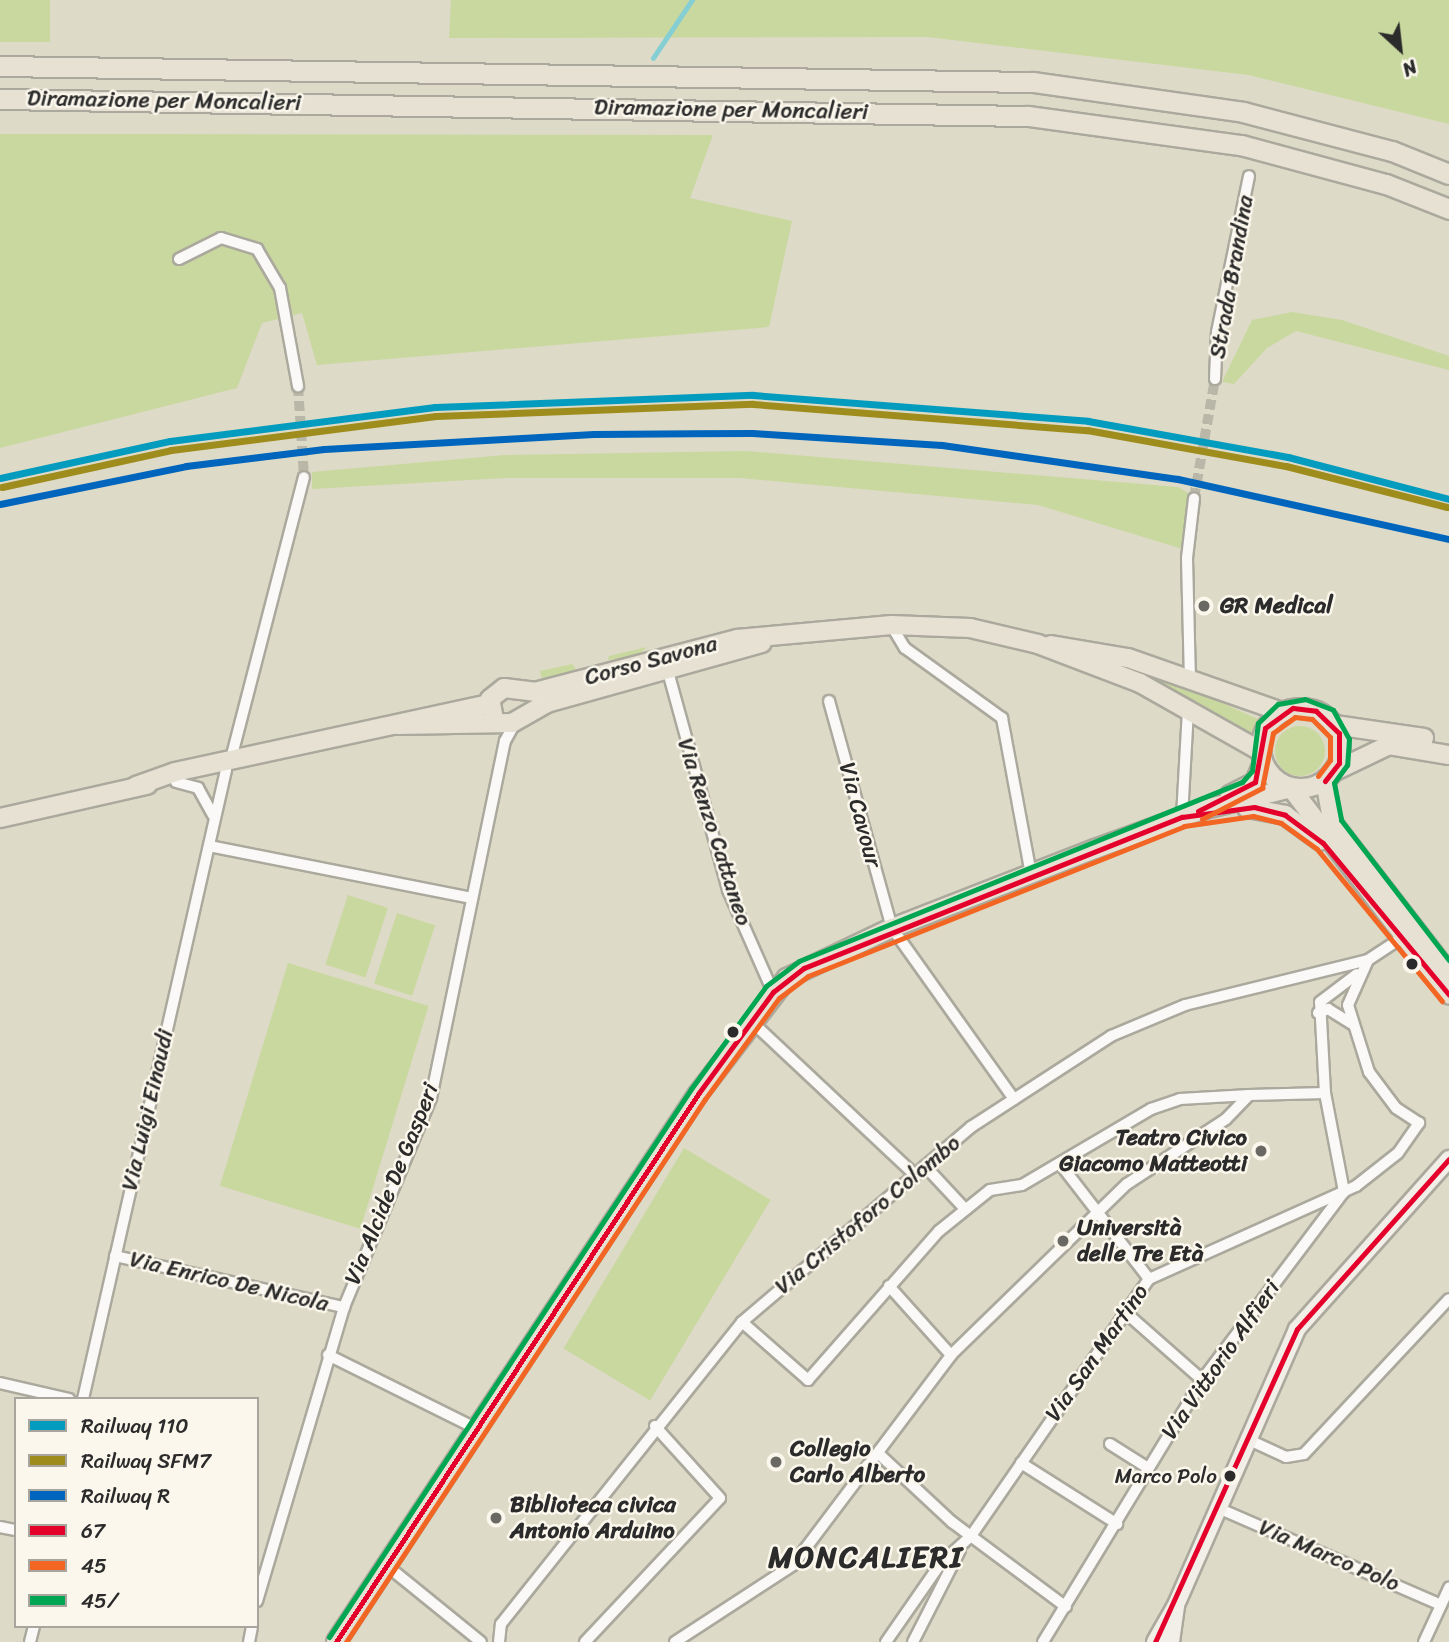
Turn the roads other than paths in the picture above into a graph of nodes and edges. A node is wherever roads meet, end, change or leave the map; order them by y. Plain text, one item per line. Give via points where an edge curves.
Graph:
1 (0, 65) edge
2 (0, 99) edge
3 (1449, 174) edge
4 (1250, 176) dead end
5 (1449, 209) edge
6 (179, 259) dead end
7 (1215, 379) tunnel mouth
8 (298, 386) tunnel mouth
9 (304, 477) tunnel mouth
10 (1194, 498) tunnel mouth
11 (891, 625) junction
12 (785, 635) junction
13 (1038, 644) junction
14 (667, 668) junction
15 (1190, 681) junction
16 (519, 692) junction
17 (830, 701) dead end
18 (1188, 709) junction
19 (1282, 712) junction
20 (494, 715) junction
21 (520, 716) junction
22 (1335, 725) junction
23 (505, 741) junction
24 (1449, 743) edge
25 (1449, 755) edge
26 (1262, 757) junction
27 (229, 765) junction
28 (1329, 776) junction
29 (176, 782) junction
30 (136, 786) junction
31 (1291, 788) junction
32 (1205, 809) junction
33 (1182, 817) junction
34 (0, 818) edge
35 (214, 821) junction
36 (209, 846) junction
37 (1343, 864) junction
38 (1031, 874) junction
39 (472, 898) junction
40 (892, 928) junction
41 (1403, 937) junction
42 (1368, 960) junction
43 (1357, 974) junction
44 (1449, 974) edge
45 (773, 992) junction
46 (1449, 995) edge
47 (1318, 1013) junction
48 (750, 1020) junction
49 (1352, 1024) junction
50 (1325, 1093) junction
51 (1249, 1095) junction
52 (1013, 1099) junction
53 (1449, 1159) edge
54 (1060, 1165) junction
55 (925, 1167) junction
56 (915, 1175) junction
57 (1344, 1192) junction
58 (965, 1209) junction
59 (1098, 1216) junction
60 (115, 1256) junction
61 (1149, 1279) junction
62 (889, 1286) junction
63 (1449, 1299) edge
64 (344, 1307) junction
65 (1125, 1312) junction
66 (742, 1322) junction
67 (328, 1355) junction
68 (951, 1356) junction
69 (1202, 1380) junction
70 (0, 1383) edge
71 (60, 1397) edge
72 (83, 1397) edge
73 (655, 1426) junction
74 (477, 1429) junction
75 (1247, 1439) junction
76 (1110, 1444) dead end
77 (878, 1454) junction
78 (1021, 1463) junction
79 (1148, 1468) junction
80 (1218, 1508) junction
81 (1117, 1524) junction
82 (971, 1536) junction
83 (960, 1550) junction
84 (386, 1565) junction
85 (1449, 1588) edge
86 (259, 1594) edge
87 (1176, 1605) junction
88 (1441, 1605) junction
89 (1066, 1607) junction
90 (337, 1642) edge
91 (481, 1642) edge
92 (499, 1642) edge
93 (585, 1642) edge
94 (675, 1642) edge
95 (886, 1642) edge
96 (913, 1642) edge
97 (1044, 1642) edge
98 (1154, 1642) edge
99 (1171, 1642) edge
100 (1424, 1642) edge

1 - 3 highway, Diramazione per Moncalieri via 1033,82 1243,112 1392,151
2 - 5 highway, Diramazione per Moncalieri via 1028,116 1241,145 1386,184
4 - 7 street, Strada Brandina via 1217,332
6 - 8 street via 221,238 257,250 280,288
9 - 27 street, Via Luigi Einaudi
10 - 15 street via 1187,558
11 - 12 main road, Corso Savona
11 - 13 main road, Corso Savona via 970,628
11 - 38 street via 905,648 1002,718
12 - 14 main road, Corso Savona
12 - 16 main road, Corso Savona via 737,639
13 - 15 main road, Corso Savona via 1088,648
13 - 18 main road, Corso Savona via 1140,683
14 - 21 main road, Corso Savona
14 - 45 street, Via Renzo Cattaneo via 728,890
15 - 19 main road, Corso Savona
16 - 20 main road, Corso Savona via 499,689
16 - 21 main road
17 - 40 street, Via Cavour
18 - 26 main road, Corso Savona
18 - 33 street
19 - 22 main road via 1317,710
19 - 26 main road via 1265,728
20 - 21 main road, Corso Savona
20 - 23 street
20 - 27 main road, Corso Savona via 398,725
21 - 23 street, Via Alcide De Gasperi
22 - 24 main road
22 - 28 main road via 1342,752
23 - 39 street, Via Alcide De Gasperi
25 - 28 main road via 1389,745
26 - 31 main road
26 - 32 main road via 1255,782
27 - 29 main road, Corso Savona
27 - 30 main road, Corso Savona
27 - 35 street, Via Luigi Einaudi
28 - 31 main road
28 - 44 main road via 1333,824
29 - 30 main road, Corso Savona
29 - 35 street via 207,797
30 - 34 main road, Corso Savona
31 - 32 main road
31 - 37 main road
32 - 33 main road
32 - 37 main road via 1279,812
33 - 38 main road
35 - 36 street, Via Luigi Einaudi
36 - 39 street
36 - 60 street, Via Luigi Einaudi
37 - 41 main road
38 - 40 main road
39 - 64 street, Via Alcide De Gasperi via 431,1098
40 - 45 main road via 804,968
40 - 52 street, Via Cavour
41 - 42 street
41 - 46 main road
42 - 43 street
42 - 52 street, Via Cristoforo Colombo via 1185,1005 1111,1036
43 - 47 street via 1327,995
43 - 49 street via 1349,992
45 - 48 main road
47 - 49 street via 1333,1011
47 - 50 street
48 - 56 street
48 - 74 main road
49 - 57 street, Via San Martino via 1369,1072 1396,1108 1419,1123 1398,1153
50 - 51 street
50 - 57 street
51 - 54 street via 1180,1099 1151,1109
51 - 59 street via 1226,1119 1128,1184
52 - 55 street, Via Cristoforo Colombo
53 - 75 main road via 1312,1309 1286,1350
54 - 58 street via 1022,1185 990,1190
54 - 59 street
55 - 56 street, Via Cristoforo Colombo
55 - 58 street
56 - 66 street, Via Cristoforo Colombo
57 - 61 street, Via San Martino
57 - 69 street, Via Vittorio Alfieri
58 - 62 street
59 - 61 street
59 - 68 street
60 - 64 street, Via Enrico De Nicola
60 - 72 street, Via Luigi Einaudi
61 - 65 street, Via San Martino
62 - 66 street via 808,1380
62 - 68 street
63 - 75 street via 1304,1454 1286,1457
64 - 67 street, Via Alcide De Gasperi
65 - 69 street
65 - 78 street, Via San Martino
66 - 73 street, Via Cristoforo Colombo
67 - 74 street
67 - 86 street, Via Alcide De Gasperi
68 - 77 street
69 - 79 street, Via Vittorio Alfieri
70 - 71 street
73 - 92 street, Via Cristoforo Colombo via 501,1624
73 - 93 street via 720,1498
74 - 84 main road
75 - 80 main road
76 - 79 street
77 - 82 street
77 - 94 street via 793,1565
78 - 81 street
78 - 82 street, Via San Martino
79 - 81 street, Via Vittorio Alfieri
80 - 87 main road
80 - 88 street, Via Marco Polo
81 - 89 street, Via Vittorio Alfieri
82 - 83 street, Via San Martino
82 - 89 street
83 - 95 street via 941,1563
83 - 96 street
84 - 90 main road
84 - 91 street
85 - 88 street
87 - 98 main road
87 - 99 main road
88 - 100 street
89 - 97 street, Via Vittorio Alfieri

